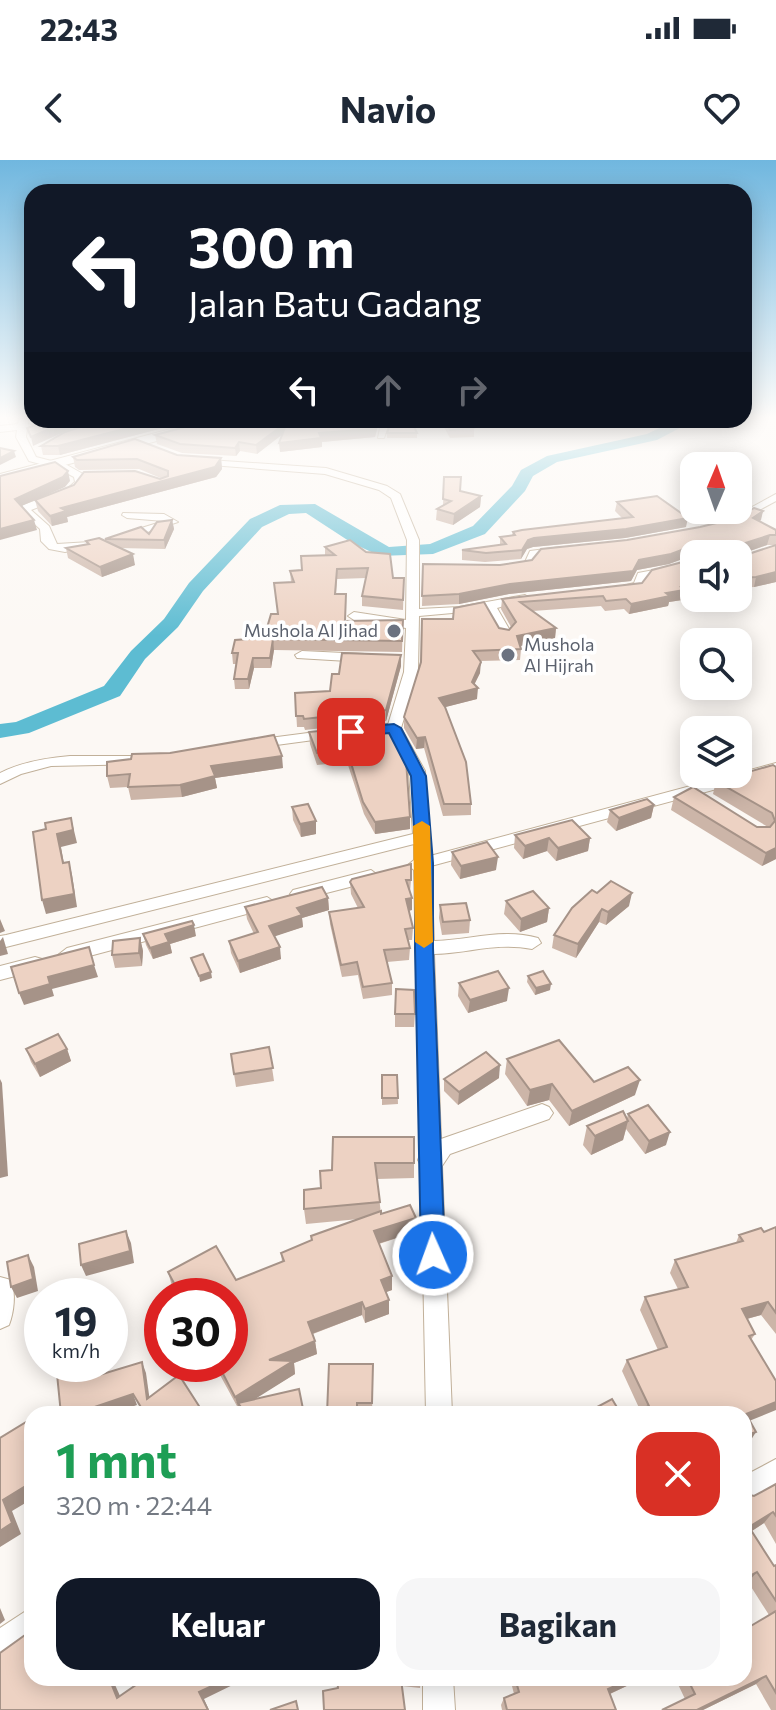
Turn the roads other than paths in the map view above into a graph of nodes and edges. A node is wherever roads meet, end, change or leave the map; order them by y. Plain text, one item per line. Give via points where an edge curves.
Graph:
1 (70, 491) edge
2 (388, 491) edge
3 (776, 497) edge
4 (127, 515) dead end
5 (722, 525) edge
6 (111, 540) edge
7 (97, 543) edge
8 (582, 547) edge
9 (680, 567) edge
10 (496, 570) edge
11 (604, 590) edge
12 (540, 598) edge
13 (489, 605) junction
14 (354, 616) dead end
15 (413, 619) junction
16 (506, 634) edge
17 (302, 655) dead end
18 (380, 658) edge
19 (342, 733) edge
20 (240, 746) edge
21 (159, 759) edge
22 (776, 768) edge
23 (0, 779) edge
24 (691, 791) junction
25 (714, 805) edge
26 (422, 837) junction
27 (424, 863) junction
28 (6, 941) dead end
29 (532, 943) dead end
30 (424, 948) junction
31 (0, 973) edge
32 (542, 1113) dead end
33 (429, 1160) junction
34 (2, 1288) dead end
35 (0, 1317) edge
36 (438, 1406) edge
37 (776, 1473) edge
38 (752, 1486) edge
39 (24, 1628) edge
40 (0, 1647) edge
41 (438, 1686) edge
42 (439, 1710) edge

1 - 7 street via 25,511 45,528 53,547
2 - 15 street via 396,496 413,540 418,566
3 - 5 street
4 - 6 street via 173,522
8 - 10 street via 534,553 530,564
9 - 11 street via 642,576 639,586
12 - 13 street
13 - 15 street
13 - 16 street
14 - 15 street
15 - 26 street via 404,659 407,689 388,729 417,771
17 - 18 street
19 - 20 street
21 - 23 street via 41,763
22 - 24 street
24 - 25 street
24 - 27 street
26 - 27 street
26 - 28 street
27 - 30 street
27 - 31 street
29 - 30 street via 508,938
30 - 33 street
32 - 33 street via 441,1148 438,1158
33 - 36 street
34 - 35 street
37 - 38 street
39 - 40 street
41 - 42 street

